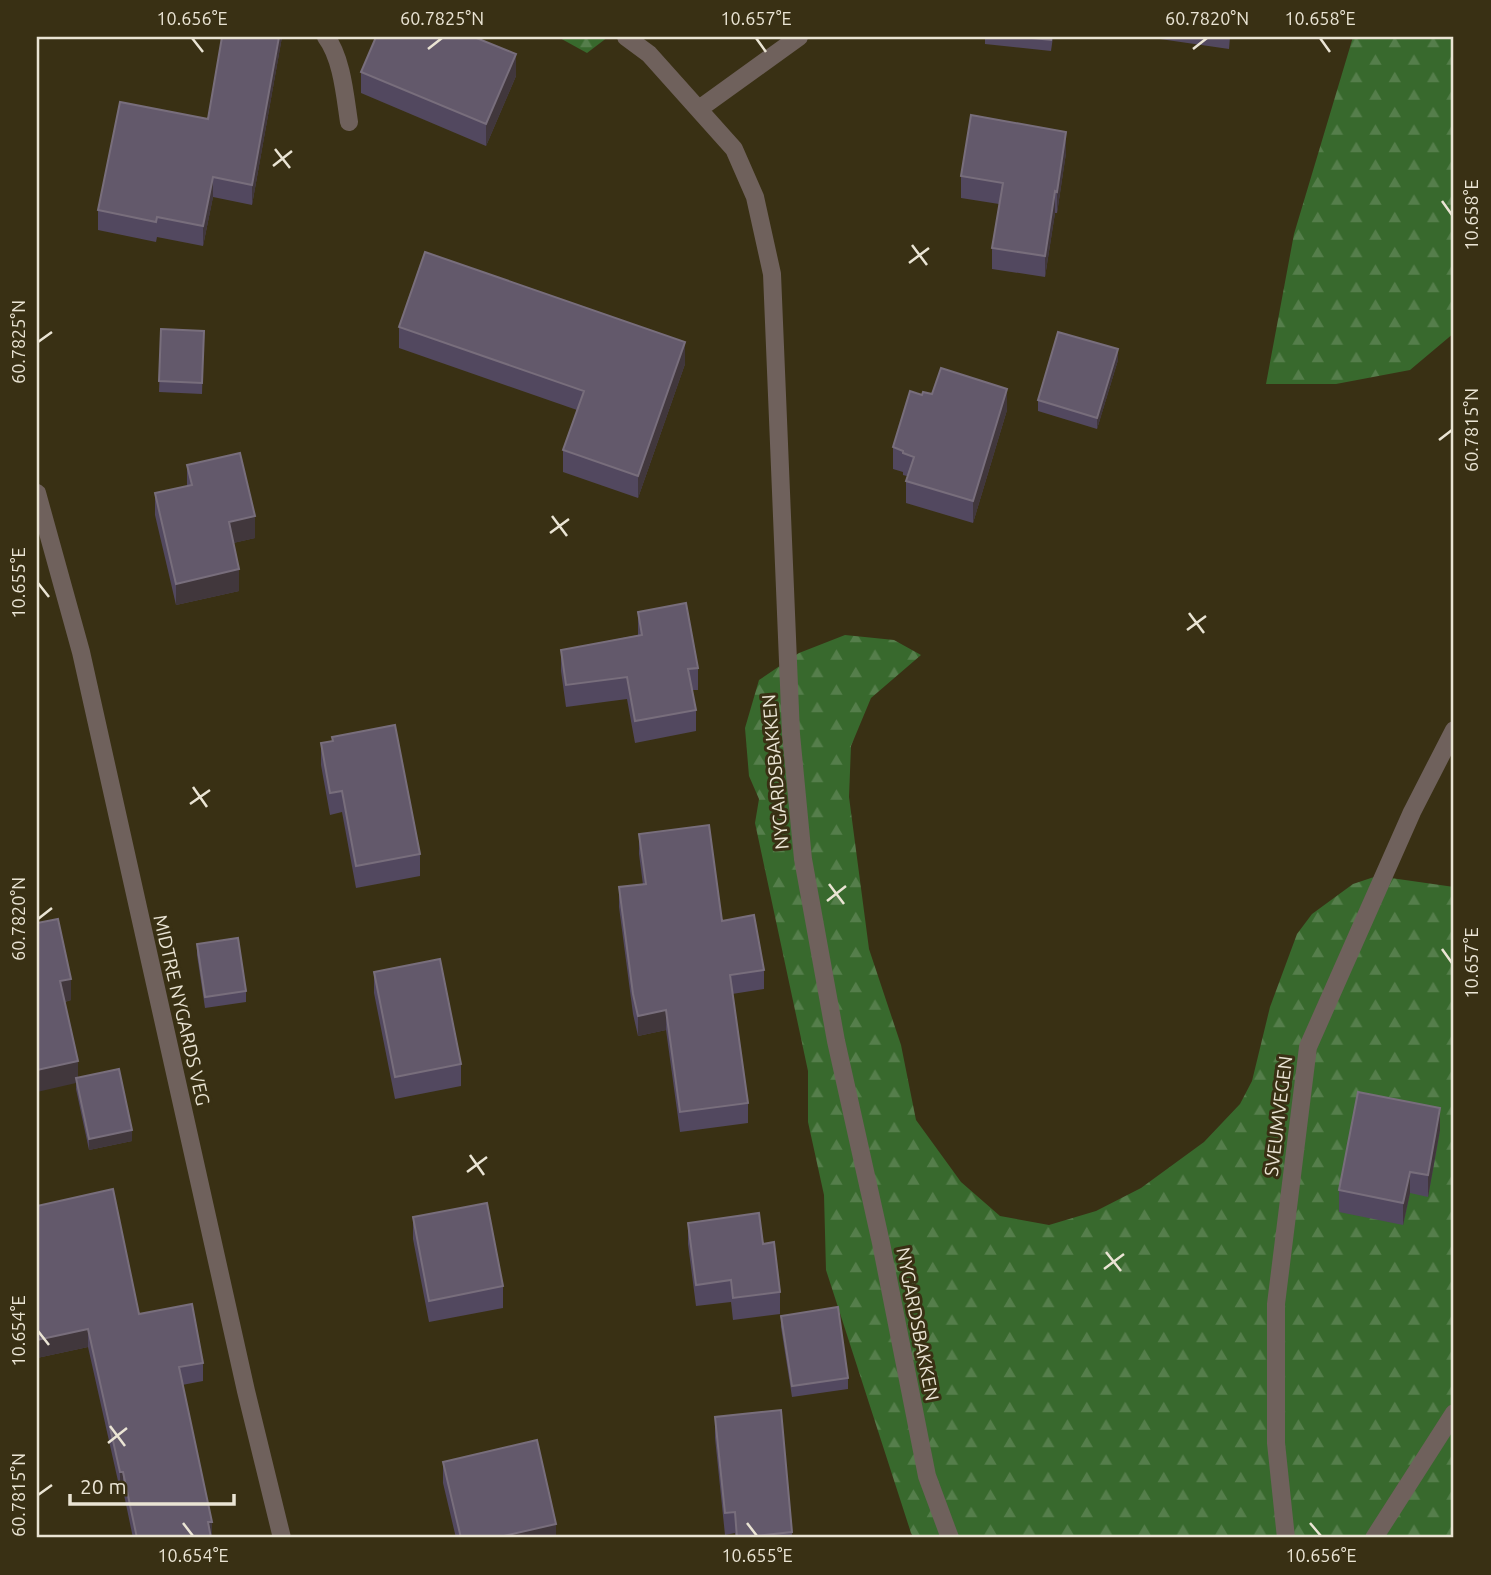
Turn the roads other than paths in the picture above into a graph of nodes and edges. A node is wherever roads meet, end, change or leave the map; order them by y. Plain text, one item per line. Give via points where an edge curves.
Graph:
1 (326, 37) edge
2 (626, 37) edge
3 (799, 37) edge
4 (699, 109) junction
5 (349, 122) dead end
6 (37, 493) edge
7 (1454, 730) edge
8 (1454, 1413) edge
9 (282, 1538) edge
10 (950, 1538) edge
11 (1286, 1538) edge
12 (1374, 1538) edge

1 - 5 street via 333,46
2 - 4 street, NYGARDSBAKKEN via 649,54
3 - 4 street
4 - 10 street, NYGARDSBAKKEN via 734,149 755,197 772,274 790,734 803,859 836,1041 927,1476
6 - 9 street, MIDTRE NYGARDS VEG via 81,652
7 - 11 street, SVEUMVEGEN via 1412,812 1308,1047 1276,1304 1276,1443
8 - 12 street

